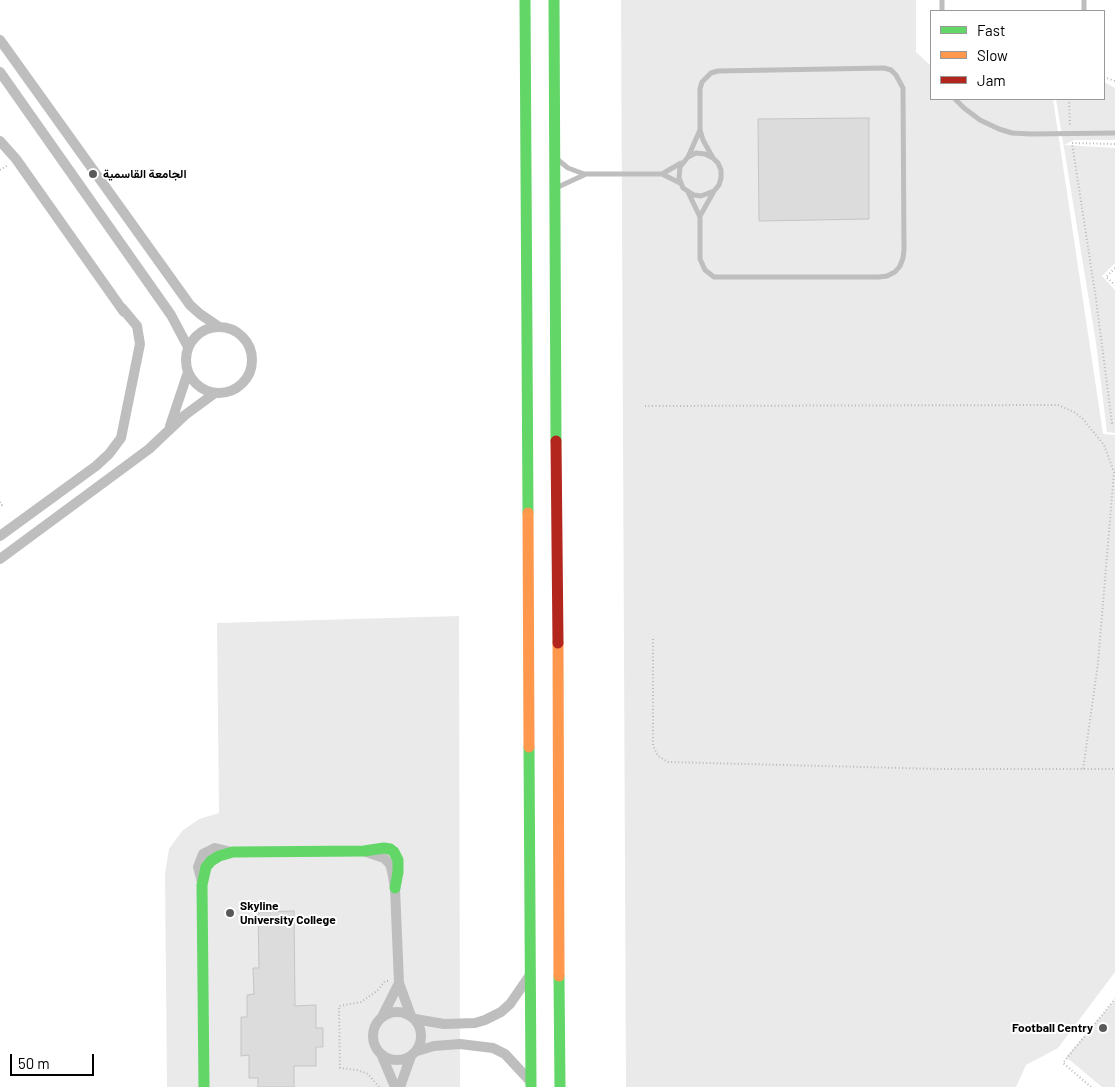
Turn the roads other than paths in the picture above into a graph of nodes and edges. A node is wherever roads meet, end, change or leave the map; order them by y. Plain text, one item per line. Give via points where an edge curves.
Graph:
1 (525, 0) edge
2 (554, 0) edge
3 (0, 40) edge
4 (0, 72) edge
5 (956, 100) edge
6 (700, 130) junction
7 (1115, 133) edge
8 (0, 135) edge
9 (3, 144) edge
10 (688, 156) junction
11 (555, 157) junction
12 (713, 158) junction
13 (682, 162) junction
14 (584, 174) junction
15 (662, 174) junction
16 (680, 184) junction
17 (556, 189) junction
18 (714, 191) junction
19 (688, 192) junction
20 (700, 217) junction
21 (219, 327) junction
22 (188, 347) junction
23 (188, 372) junction
24 (215, 393) junction
25 (167, 432) junction
26 (0, 536) edge
27 (0, 559) edge
28 (395, 888) joint
29 (532, 972) junction
30 (399, 982) junction
31 (383, 1015) junction
32 (413, 1017) junction
33 (414, 1053) junction
34 (382, 1056) junction
35 (531, 1084) edge
36 (204, 1087) edge
37 (396, 1087) edge
38 (400, 1087) edge
39 (560, 1087) edge

1 - 29 street
2 - 11 street
3 - 21 street via 190,304
4 - 22 street via 171,315
5 - 7 lane via 980,120 999,129 1031,134
6 - 10 lane
6 - 12 lane
6 - 20 lane via 700,89 706,77 718,71 884,68 896,75 903,88 903,258 895,272 879,277 714,276 705,270 700,259
8 - 9 street
9 - 26 street via 134,321 140,344 117,445 96,466
10 - 12 lane via 696,153
10 - 13 lane
11 - 14 lane via 568,168
11 - 17 street
12 - 18 lane via 721,170 719,185
13 - 15 lane
13 - 16 lane via 678,173
14 - 15 lane
14 - 17 lane
15 - 16 lane
16 - 19 lane
17 - 39 street
18 - 19 lane via 701,196
18 - 20 lane
19 - 20 lane
21 - 22 street via 201,333
21 - 24 street via 243,337 250,349 252,362 249,375 240,386 228,392
22 - 23 street
23 - 24 street via 201,388
23 - 25 street
24 - 25 street
25 - 27 street via 149,449
28 - 30 street
28 - 36 street via 398,860 394,852 384,848 233,852 211,861 206,867 202,885
29 - 32 street via 510,1004 486,1020 444,1024
29 - 35 street
30 - 31 street
30 - 32 street
31 - 32 street via 397,1011
31 - 34 street via 375,1026 372,1039
32 - 33 street via 422,1038
33 - 34 street via 396,1060
33 - 35 street via 434,1046 460,1044 493,1048 505,1054
33 - 38 street
34 - 37 street

